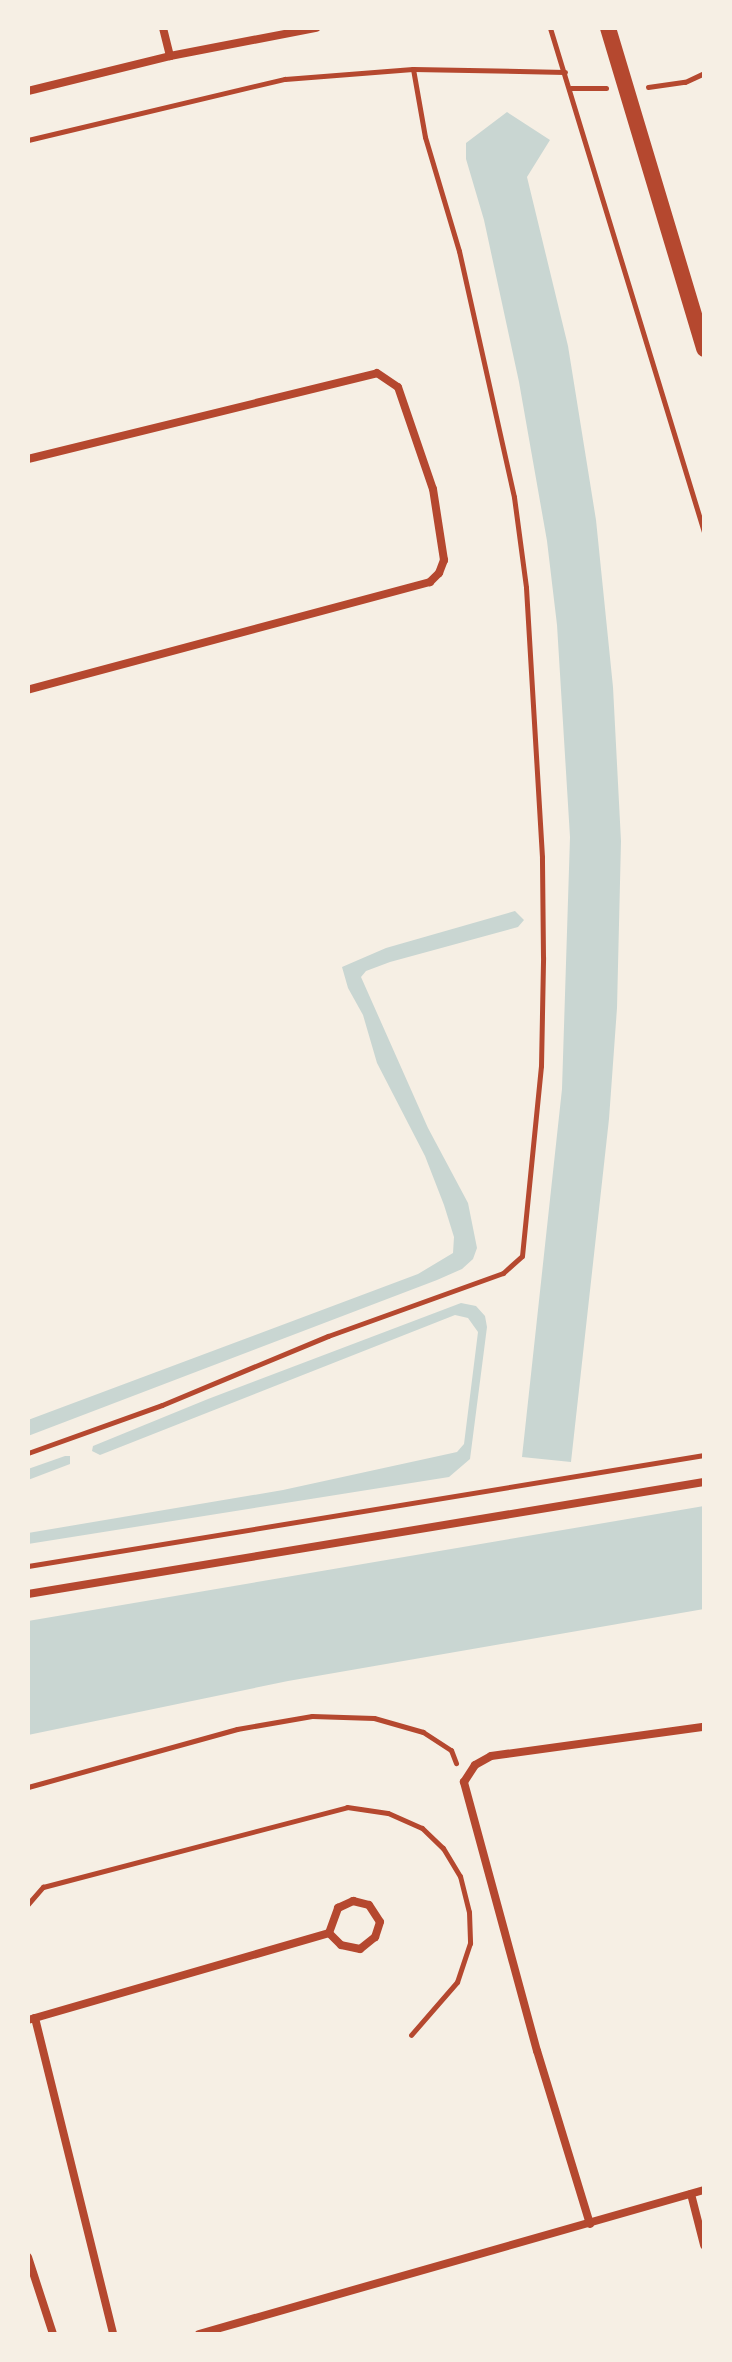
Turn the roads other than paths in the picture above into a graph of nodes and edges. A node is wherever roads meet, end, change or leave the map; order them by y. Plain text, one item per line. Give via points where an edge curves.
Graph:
1 (163, 28) edge
2 (316, 28) edge
3 (608, 28) edge
4 (170, 56) junction
5 (28, 91) edge
6 (704, 349) edge
7 (28, 459) edge
8 (28, 690) edge
9 (704, 1482) edge
10 (28, 1594) edge
11 (704, 1727) edge
12 (329, 1933) junction
13 (31, 2019) edge
14 (704, 2190) edge
15 (691, 2194) junction
16 (590, 2224) junction
17 (704, 2245) edge
18 (28, 2257) edge
19 (53, 2334) edge
20 (113, 2334) edge
21 (199, 2334) edge

1 - 4 street
2 - 4 street
3 - 6 main road
4 - 5 street
7 - 8 street via 377,373 398,387 433,489 444,560 430,582
9 - 10 street
11 - 16 street via 491,1756 475,1765 464,1782
12 - 12 street via 338,1908 353,1901 369,1905 380,1922 375,1937 360,1949 341,1945
12 - 13 street
13 - 20 street
14 - 15 street
15 - 16 street
15 - 17 street
16 - 21 street
18 - 19 street

